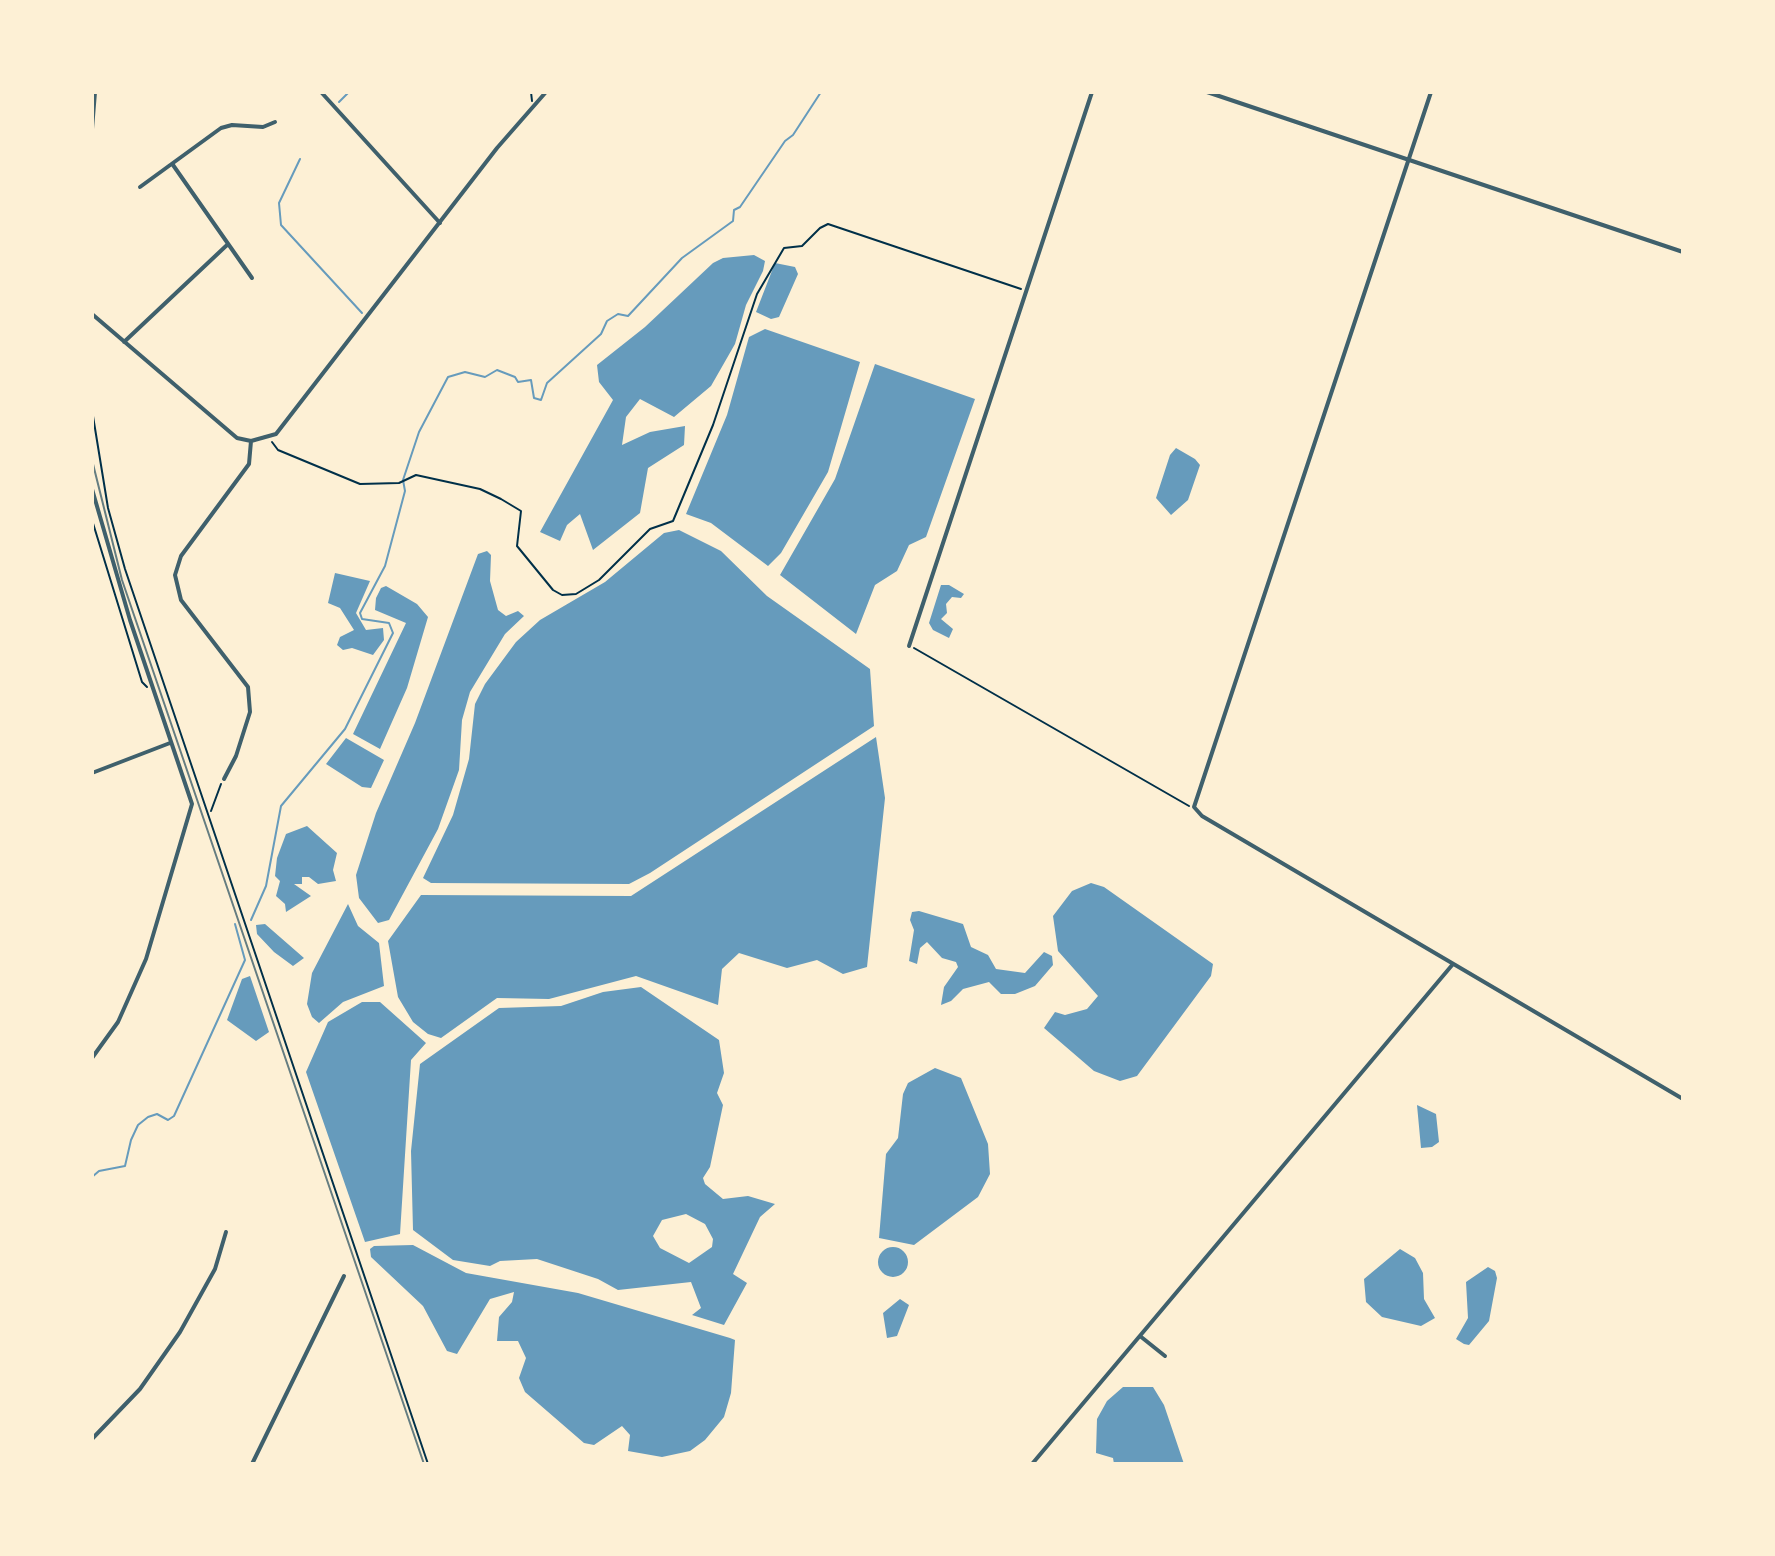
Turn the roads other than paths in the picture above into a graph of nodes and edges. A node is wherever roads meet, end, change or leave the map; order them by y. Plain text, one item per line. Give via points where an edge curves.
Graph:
1 (95, 92) edge
2 (321, 92) edge
3 (546, 92) edge
4 (1092, 92) edge
5 (1207, 92) edge
6 (1431, 92) edge
7 (275, 122) dead end
8 (92, 129) edge
9 (1409, 159) junction
10 (173, 165) junction
11 (140, 187) dead end
12 (440, 223) junction
13 (227, 245) junction
14 (1683, 252) edge
15 (252, 278) dead end
16 (92, 314) edge
17 (124, 342) junction
18 (251, 441) junction
19 (92, 489) edge
20 (909, 646) road end
21 (170, 743) junction
22 (92, 773) edge
23 (224, 779) road end
24 (1454, 963) junction
25 (92, 1058) edge
26 (1683, 1099) edge
27 (226, 1232) dead end
28 (344, 1276) dead end
29 (1140, 1336) junction
30 (1165, 1356) dead end
31 (92, 1439) edge
32 (252, 1464) edge
33 (1032, 1464) edge

1 - 8 street
2 - 12 street
3 - 12 street
4 - 20 street
5 - 9 street
6 - 9 street
7 - 10 street via 263,127 226,126
9 - 14 street
9 - 24 street via 1194,807
10 - 11 street
10 - 13 street
12 - 18 street via 287,423 269,437
13 - 15 street
13 - 17 street
16 - 17 street
17 - 18 street via 229,432
18 - 23 street via 249,464 181,556 175,575 181,600 248,687 250,712
19 - 21 street
21 - 22 street
21 - 25 street via 192,804 146,959 118,1022
24 - 26 street
24 - 29 street
27 - 31 street via 215,1269 180,1332 140,1389
28 - 32 street
29 - 30 street
29 - 33 street

